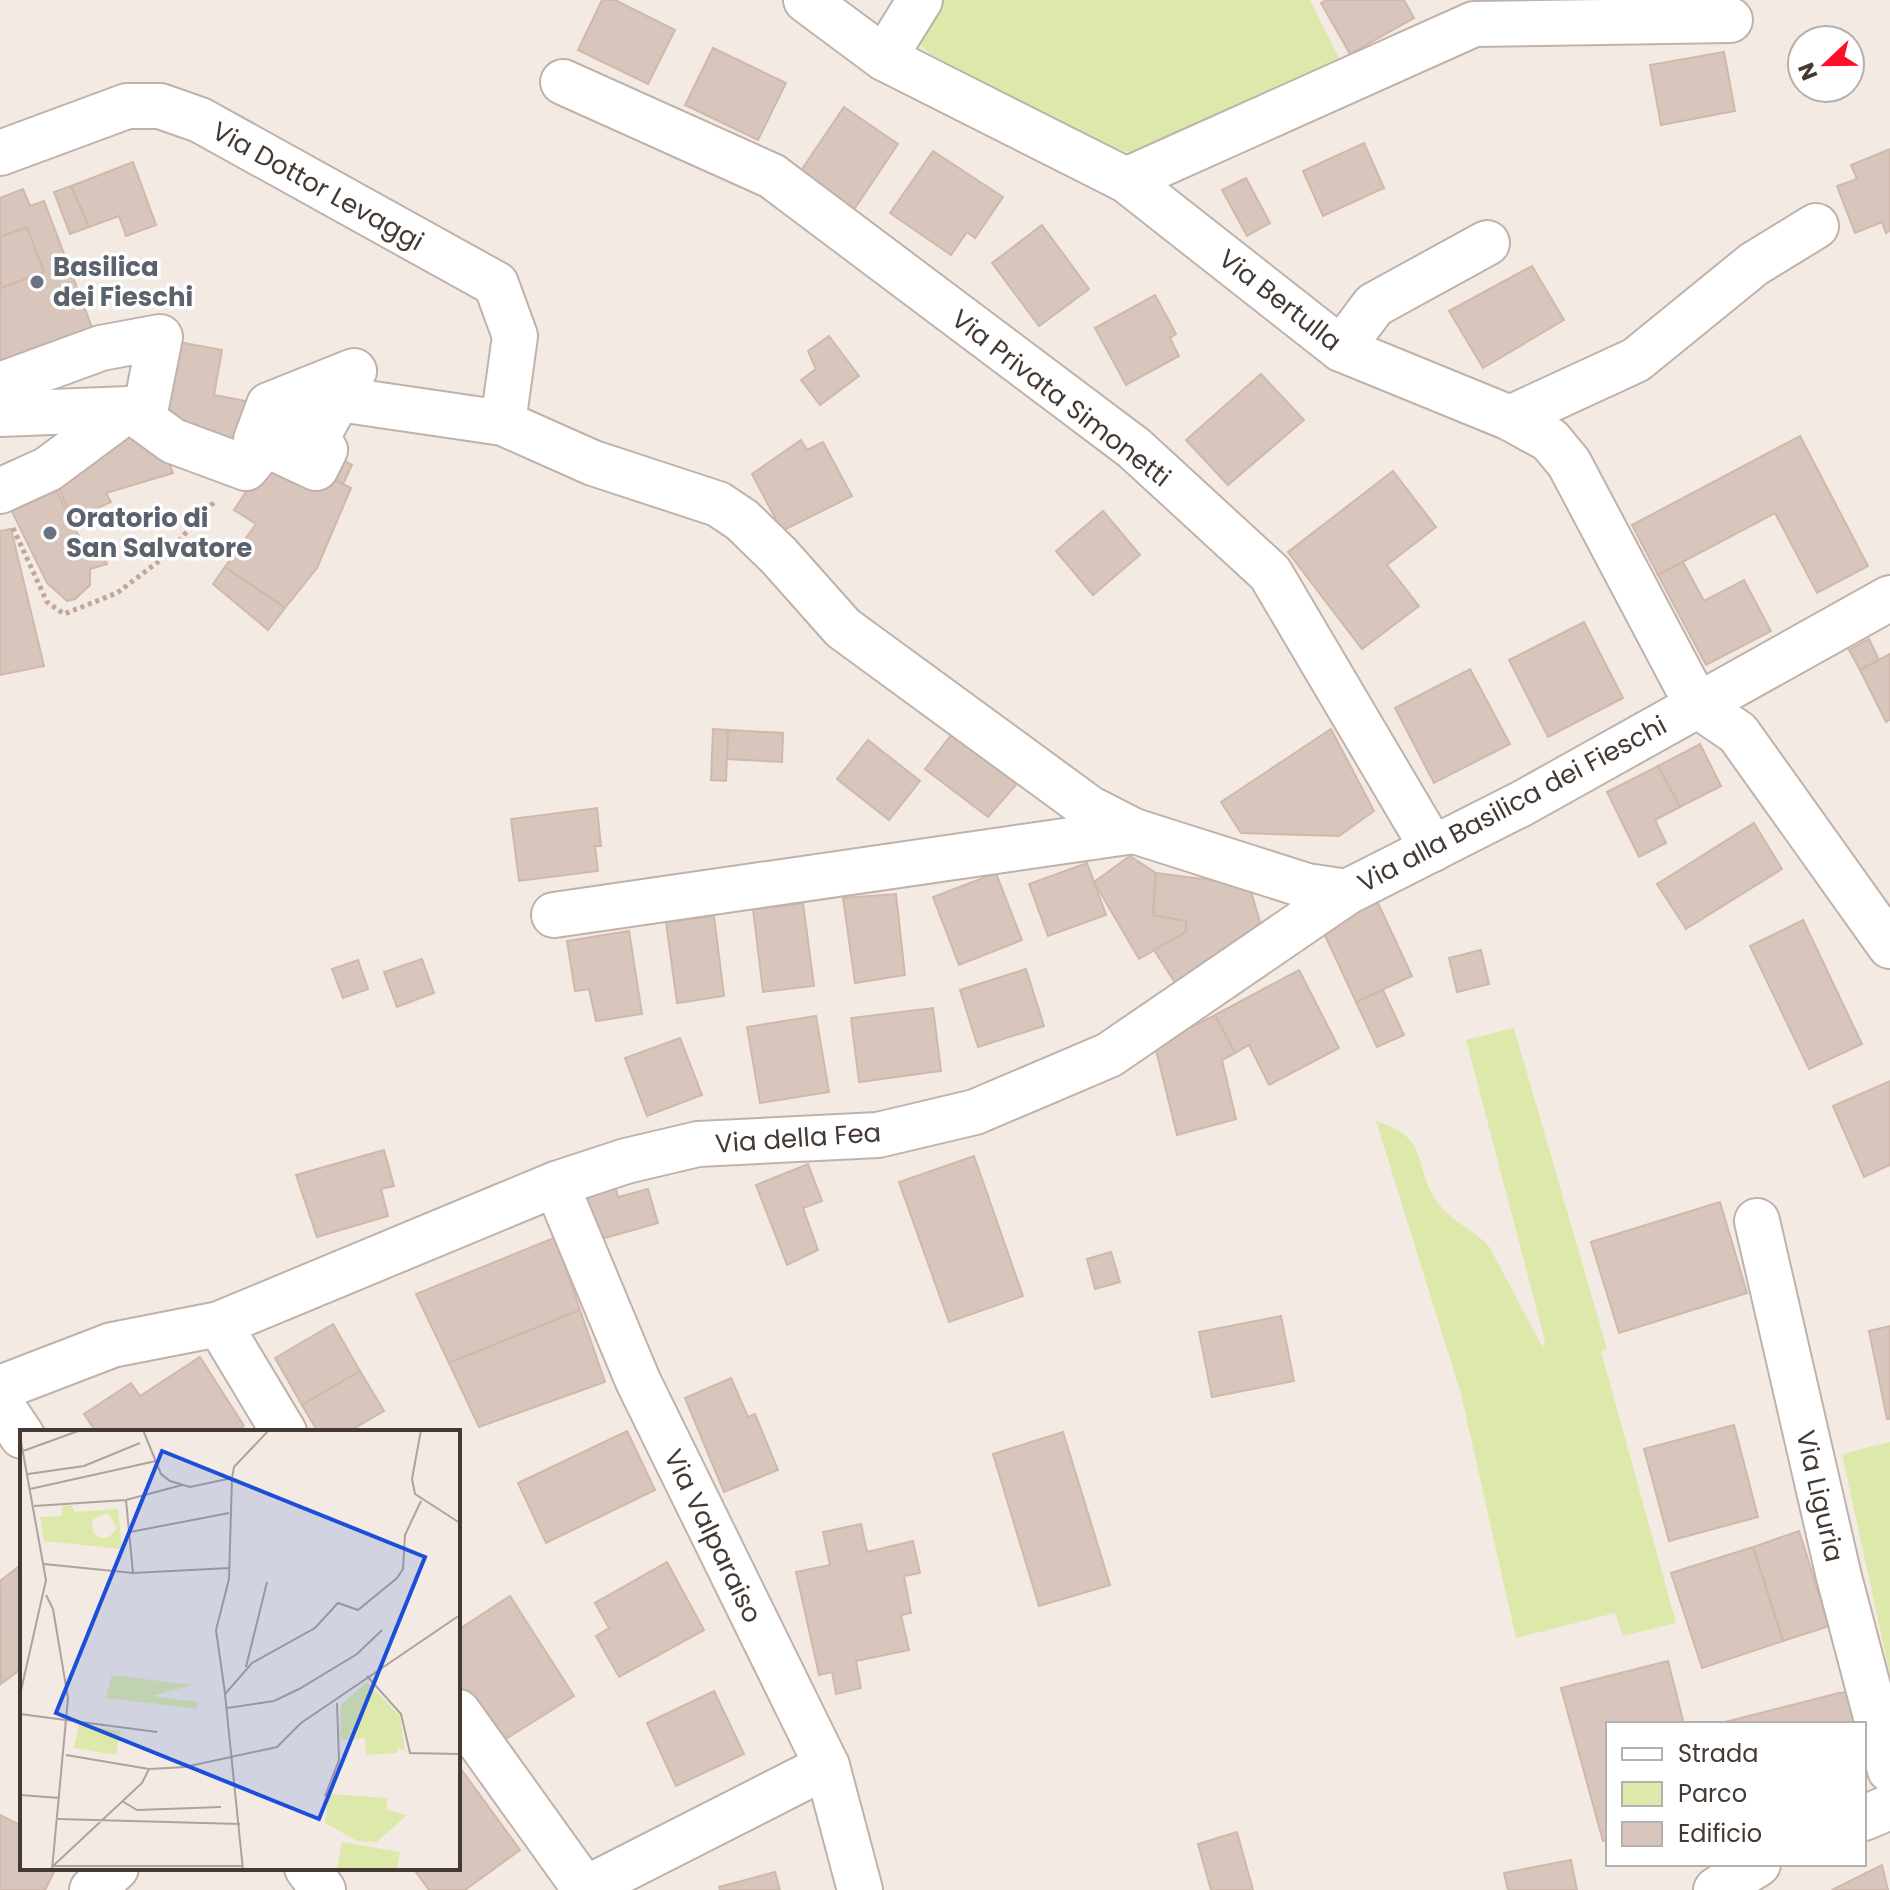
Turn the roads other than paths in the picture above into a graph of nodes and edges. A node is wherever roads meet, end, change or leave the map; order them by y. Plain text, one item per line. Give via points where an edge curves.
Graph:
1 (806, 0) edge
2 (920, 0) edge
3 (1730, 20) dead end
4 (884, 58) junction
5 (563, 82) dead end
6 (0, 153) edge
7 (1126, 180) junction
8 (1816, 226) dead end
9 (1487, 243) dead end
10 (1341, 349) junction
11 (0, 385) edge
12 (129, 409) junction
13 (0, 414) edge
14 (1510, 418) junction
15 (503, 423) junction
16 (2, 503) edge
17 (1890, 598) edge
18 (1697, 705) junction
19 (1134, 831) junction
20 (1433, 849) junction
21 (1347, 892) junction
22 (554, 915) dead end
23 (1890, 946) edge
24 (556, 1184) junction
25 (1757, 1221) dead end
26 (219, 1324) junction
27 (0, 1388) edge
28 (0, 1403) edge
29 (283, 1430) edge
30 (20, 1433) edge
31 (460, 1715) edge
32 (827, 1766) junction
33 (1890, 1770) edge
34 (1890, 1807) edge
35 (1866, 1817) edge
36 (1755, 1866) edge
37 (114, 1870) edge
38 (308, 1870) edge
39 (92, 1890) edge
40 (323, 1890) edge
41 (584, 1890) edge
42 (860, 1890) edge
43 (1716, 1890) edge

1 - 4 street, Via Bertulla
2 - 4 street
3 - 7 street via 1474,24
4 - 7 street, Via Bertulla
5 - 20 street, Via Privata Simonetti via 772,176 1134,448 1270,573
6 - 15 street, Via Dottor Levaggi via 127,106 160,106 200,120 496,284 515,336
7 - 10 street, Via Bertulla
8 - 14 street via 1754,264 1636,360
9 - 10 street via 1374,305
10 - 14 street, Via Bertulla
11 - 12 street via 101,348 160,337 146,407
12 - 13 street
12 - 15 street, Via alla Basilica dei Fieschi via 173,441 256,456 339,399
12 - 16 street
14 - 18 street, Via Bertulla via 1550,440 1569,463
15 - 19 street, Via alla Basilica dei Fieschi via 593,463 718,504 779,556 843,628 1089,808
17 - 18 street
18 - 20 street, Via alla Basilica dei Fieschi
18 - 23 street, Via alla Basilica dei Fieschi via 1738,733
19 - 21 street, Via alla Basilica dei Fieschi via 1307,886
19 - 22 street
20 - 21 street, Via alla Basilica dei Fieschi
21 - 24 street, Via della Fea via 1109,1055 975,1112 878,1135 698,1144
24 - 26 street, Via della Fea
24 - 32 street, Via Valparaiso via 638,1381
25 - 33 street, Via Liguria via 1839,1577
26 - 27 street, Via della Fea via 112,1345
26 - 29 street
28 - 30 street
31 - 41 street
32 - 41 street
32 - 42 street, Via Valparaiso
34 - 35 street
36 - 43 street
37 - 39 street
38 - 40 street

